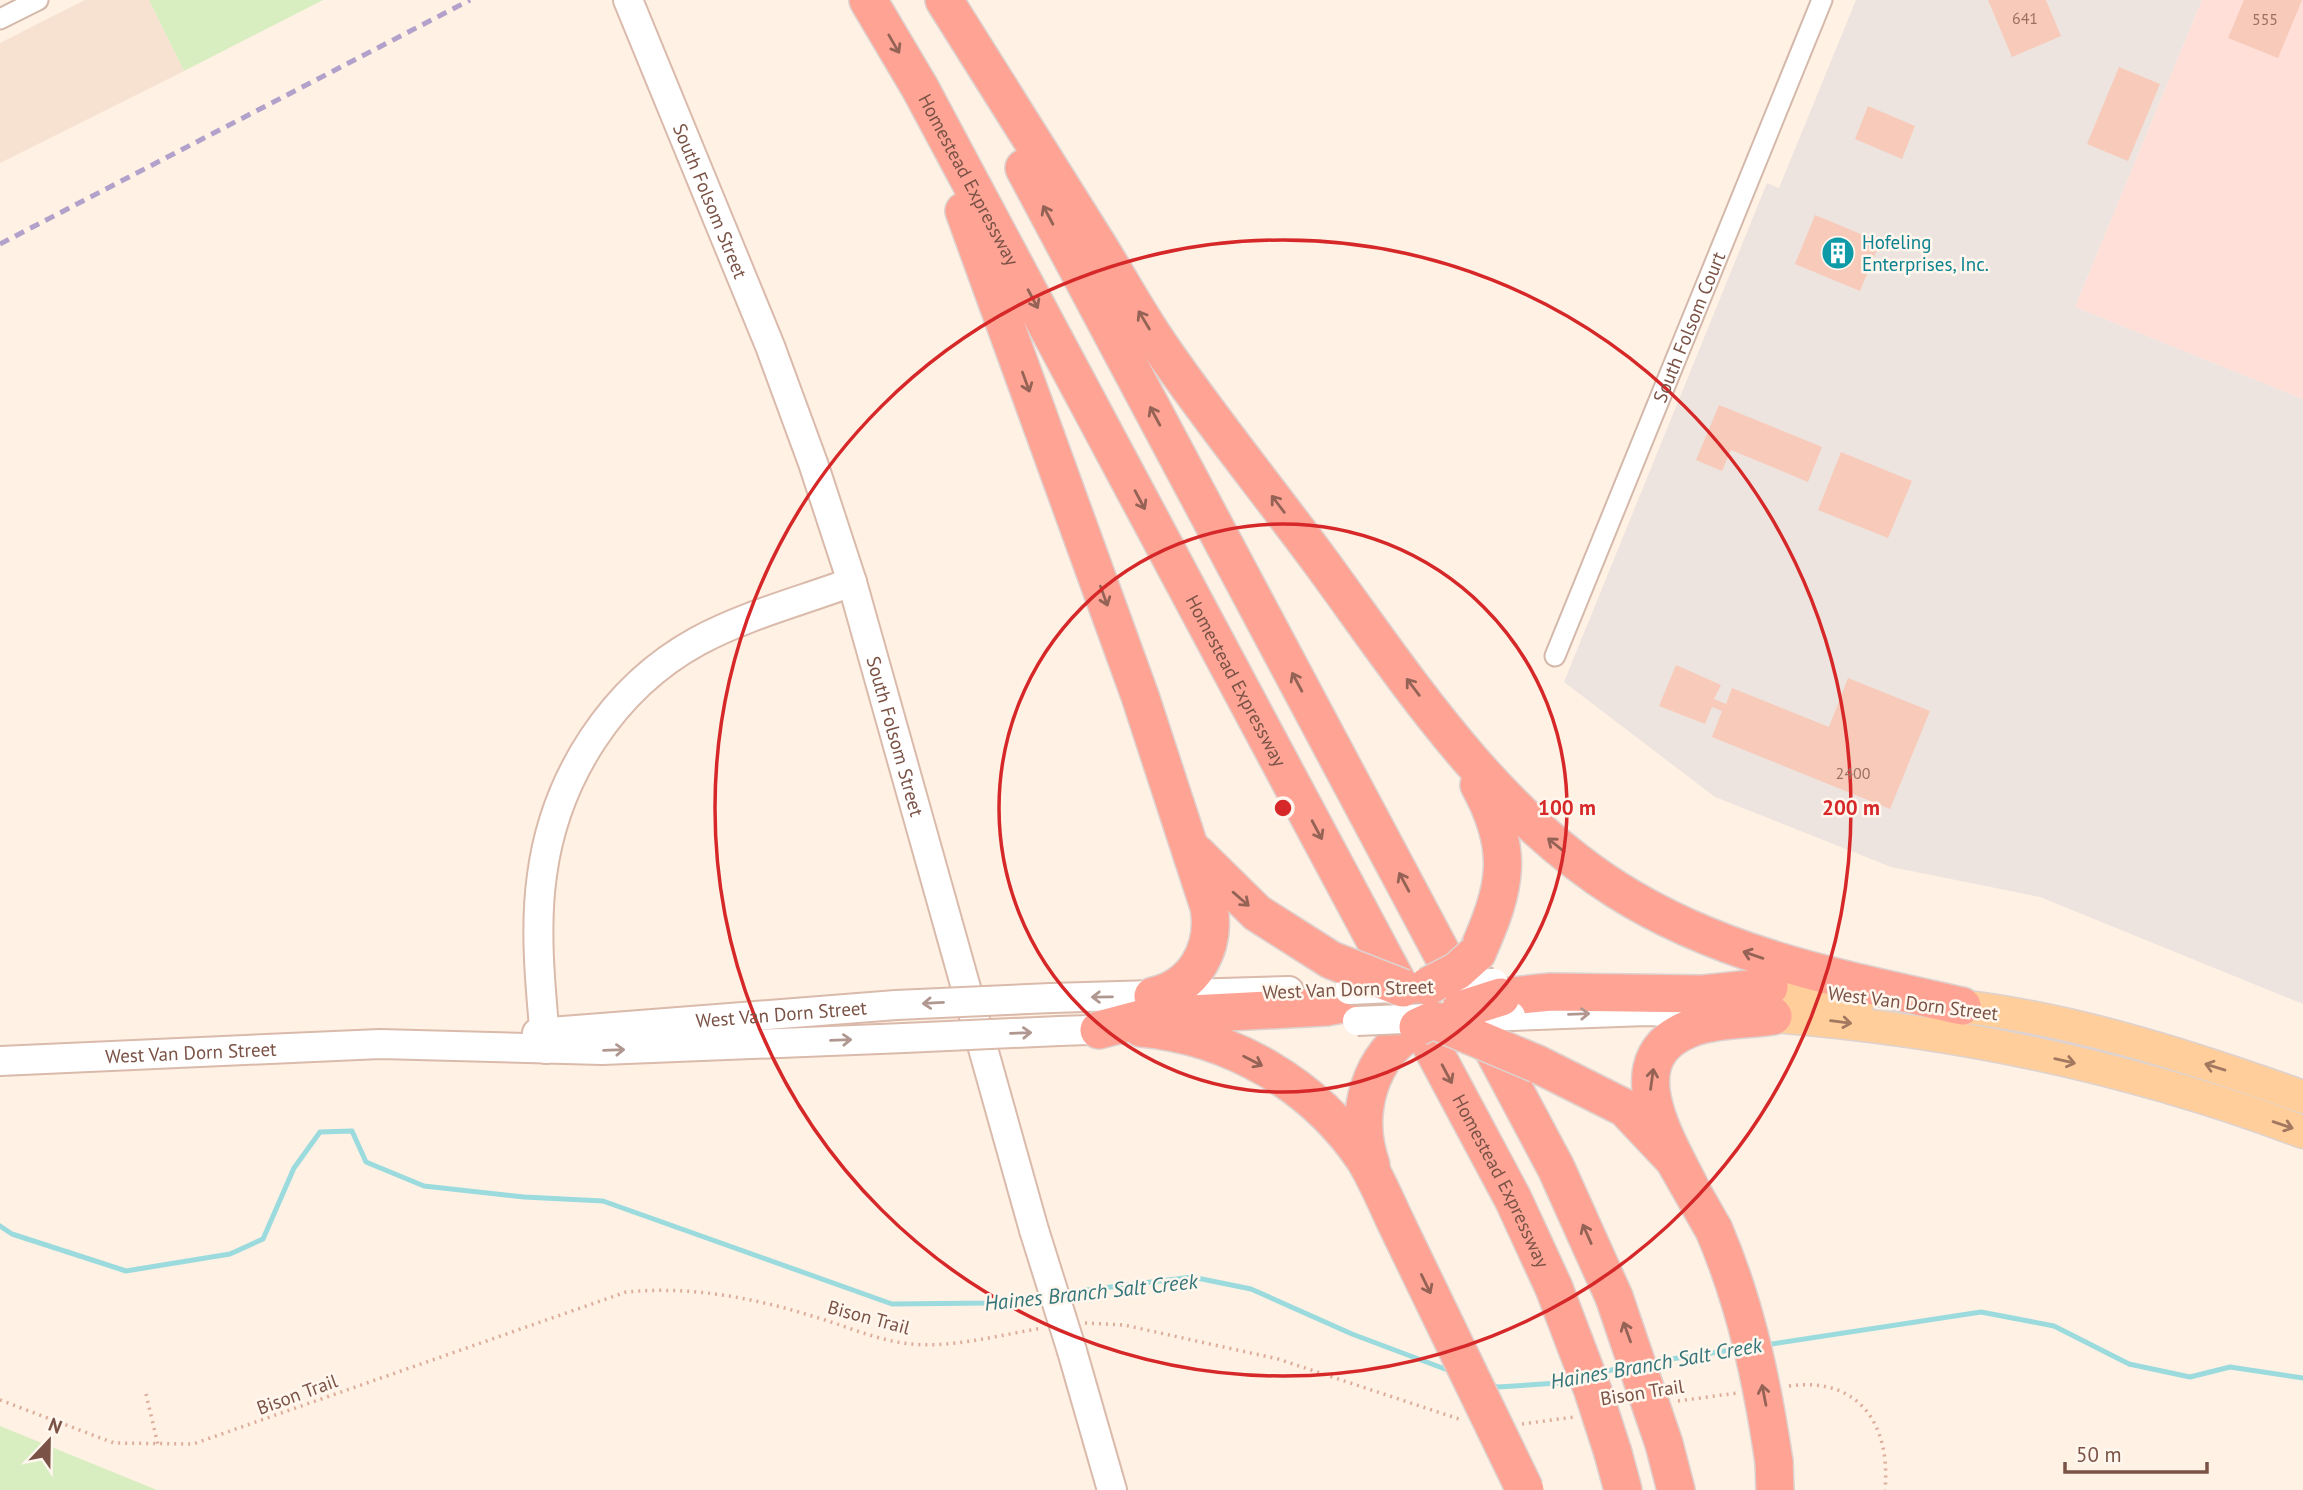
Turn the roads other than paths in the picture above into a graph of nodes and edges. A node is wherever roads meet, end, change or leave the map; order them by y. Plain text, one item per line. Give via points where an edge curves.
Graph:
1 (38, 0) edge
2 (628, 0) edge
3 (868, 0) edge
4 (936, 0) edge
5 (944, 0) edge
6 (1822, 0) edge
7 (0, 19) edge
8 (920, 88) junction
9 (852, 582) junction
10 (1555, 656) dead end
11 (1454, 742) junction
12 (1183, 828) junction
13 (1420, 998) junction
14 (1771, 1001) junction
15 (1962, 1006) junction
16 (1147, 1012) junction
17 (1099, 1030) junction
18 (545, 1041) junction
19 (0, 1061) edge
20 (2303, 1097) edge
21 (2303, 1132) edge
22 (1690, 1187) junction
23 (1380, 1189) junction
24 (1774, 1476) edge
25 (1112, 1490) edge
26 (1525, 1490) edge
27 (1623, 1490) edge
28 (1676, 1490) edge

1 - 7 street
2 - 9 main road, South Folsom Street via 770,345
3 -> 8 highway, Homestead Expressway
28 -> 4 highway, bridge via 1614,1297 1544,1145
11 -> 5 highway via 1161,347
6 - 10 street, South Folsom Court
8 -> 12 highway via 1140,696
8 -> 27 highway, Homestead Expressway, bridge via 1488,1151 1554,1288 1593,1391
9 - 18 main road via 697,642 635,688 590,742 560,801 542,876
9 - 25 main road, South Folsom Street, bridge
11 - 13 highway via 1493,812 1504,857 1499,904
15 -> 11 highway via 1753,956 1658,914 1576,862 1541,833
12 -> 13 highway via 1198,855 1257,913
12 - 16 highway via 1209,907 1211,930 1203,958 1191,975
13 - 14 highway via 1551,992 1703,994
13 - 16 main road, West Van Dorn Street
13 - 17 highway via 1152,1016
13 - 22 highway, bridge via 1626,1108 1663,1147
13 - 23 highway, bridge via 1408,1032 1380,1061 1369,1087 1363,1134
14 - 15 main road, West Van Dorn Street
14 -> 21 main road, West Van Dorn Street via 1998,1046 2141,1081
22 -> 14 highway via 1650,1100 1654,1065 1663,1049 1689,1029
20 -> 15 main road, West Van Dorn Street via 2119,1040
16 - 17 main road, West Van Dorn Street
16 -> 18 main road, West Van Dorn Street, bridge via 1051,998 896,1005
16 -> 23 highway via 1272,1071 1324,1111 1363,1158
18 -> 17 main road, West Van Dorn Street, bridge via 602,1050
18 - 19 main road, West Van Dorn Street
24 -> 22 highway, bridge via 1766,1404 1744,1307 1714,1230
23 -> 26 highway, bridge

